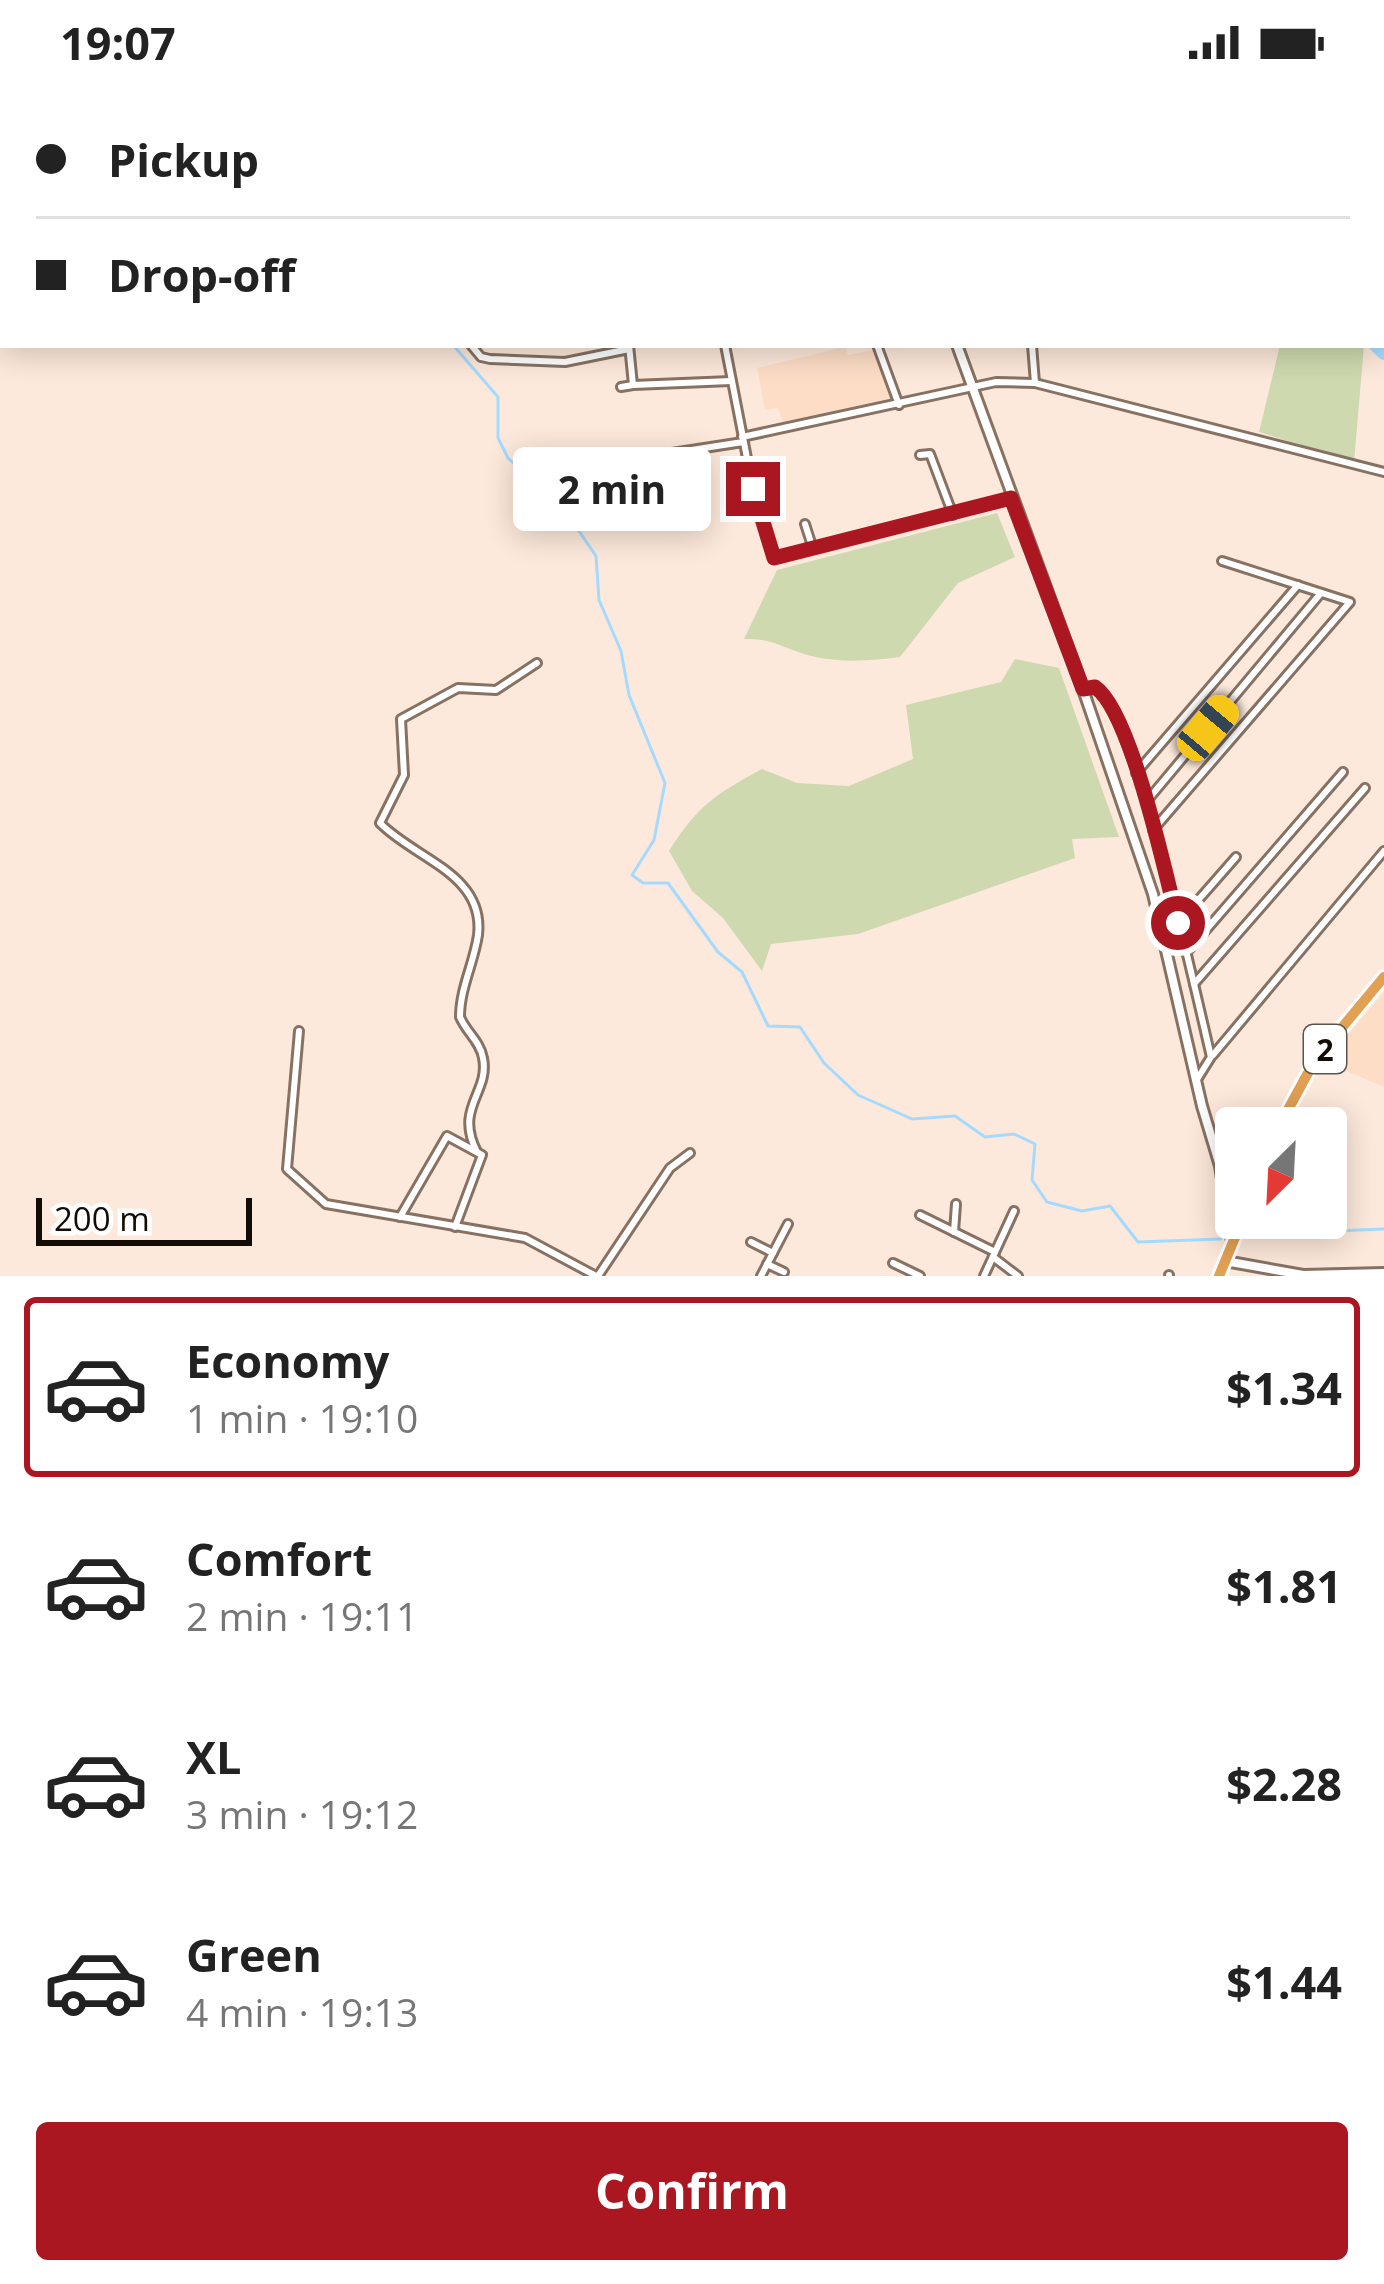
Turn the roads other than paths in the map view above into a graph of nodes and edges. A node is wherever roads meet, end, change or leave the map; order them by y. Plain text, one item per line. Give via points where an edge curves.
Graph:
1 (474, 348) edge
2 (625, 348) edge
3 (629, 348) edge
4 (726, 348) edge
5 (878, 348) edge
6 (957, 348) edge
7 (1032, 348) edge
8 (731, 381) junction
9 (1035, 383) junction
10 (633, 386) junction
11 (621, 387) dead end
12 (973, 387) junction
13 (899, 405) junction
14 (742, 439) junction
15 (920, 455) dead end
16 (646, 457) dead end
17 (1384, 472) edge
18 (1011, 498) junction
19 (952, 514) junction
20 (805, 524) dead end
21 (813, 549) junction
22 (1222, 560) dead end
23 (1298, 585) junction
24 (1321, 593) junction
25 (537, 663) dead end
26 (1083, 689) junction
27 (1136, 772) junction
28 (1343, 772) dead end
29 (1365, 788) dead end
30 (1146, 802) junction
31 (1153, 830) junction
32 (1384, 851) edge
33 (1236, 857) dead end
34 (1178, 923) junction
35 (1186, 953) junction
36 (1384, 977) edge
37 (1194, 984) junction
38 (299, 1031) dead end
39 (1211, 1057) junction
40 (1196, 1081) junction
41 (1289, 1107) edge
42 (1215, 1148) edge
43 (477, 1152) junction
44 (689, 1153) dead end
45 (956, 1204) dead end
46 (1014, 1211) dead end
47 (920, 1215) dead end
48 (400, 1217) junction
49 (788, 1224) dead end
50 (454, 1227) junction
51 (955, 1232) junction
52 (1232, 1239) edge
53 (1236, 1239) edge
54 (752, 1242) dead end
55 (1233, 1246) junction
56 (772, 1253) junction
57 (994, 1255) junction
58 (1225, 1260) junction
59 (893, 1263) dead end
60 (574, 1264) junction
61 (767, 1264) junction
62 (784, 1272) dead end
63 (1262, 1272) edge
64 (1368, 1273) edge
65 (1384, 1273) edge
66 (1316, 1275) edge
67 (575, 1276) edge
68 (597, 1276) edge
69 (761, 1276) edge
70 (920, 1276) edge
71 (984, 1276) edge
72 (1018, 1276) edge
73 (1219, 1276) edge

1 - 2 street via 490,359 566,362
3 - 10 street
4 - 8 street
5 - 13 street
6 - 12 street
7 - 9 street
8 - 10 street
8 - 14 street
9 - 12 street
9 - 17 street
10 - 11 street
12 - 13 street
12 - 18 street
13 - 14 street
14 - 16 street
14 - 21 street via 771,555
15 - 19 street via 930,454
18 - 19 street
18 - 26 street
19 - 21 street
20 - 21 street
22 - 23 street
23 - 24 street
23 - 27 street
24 - 30 street
24 - 31 street via 1350,602
25 - 43 street via 496,690 458,688 401,719 404,776 380,823 465,885 478,910 460,1017 484,1059 469,1114
26 - 27 street via 1095,687 1112,703
26 - 40 street via 1153,894
27 - 30 street
28 - 35 street
29 - 37 street
30 - 31 street
31 - 34 street
32 - 39 street
33 - 34 street
34 - 35 street
35 - 37 street
36 - 41 highway, 2 via 1315,1060
37 - 39 street
38 - 48 street via 287,1171 322,1203
39 - 40 street
40 - 42 street
43 - 48 street via 445,1136
43 - 50 street via 482,1157
44 - 68 street via 670,1168
45 - 51 street
46 - 57 street
47 - 51 street
48 - 50 street
49 - 56 street
50 - 60 street via 525,1238
51 - 57 street
52 - 55 street
53 - 55 highway
54 - 56 street
55 - 58 highway
56 - 61 street
57 - 71 street
57 - 72 street
58 - 63 street
58 - 73 highway
59 - 70 street
60 - 67 street
60 - 68 street
61 - 62 street
61 - 69 street
63 - 66 street
64 - 65 street
64 - 66 street

